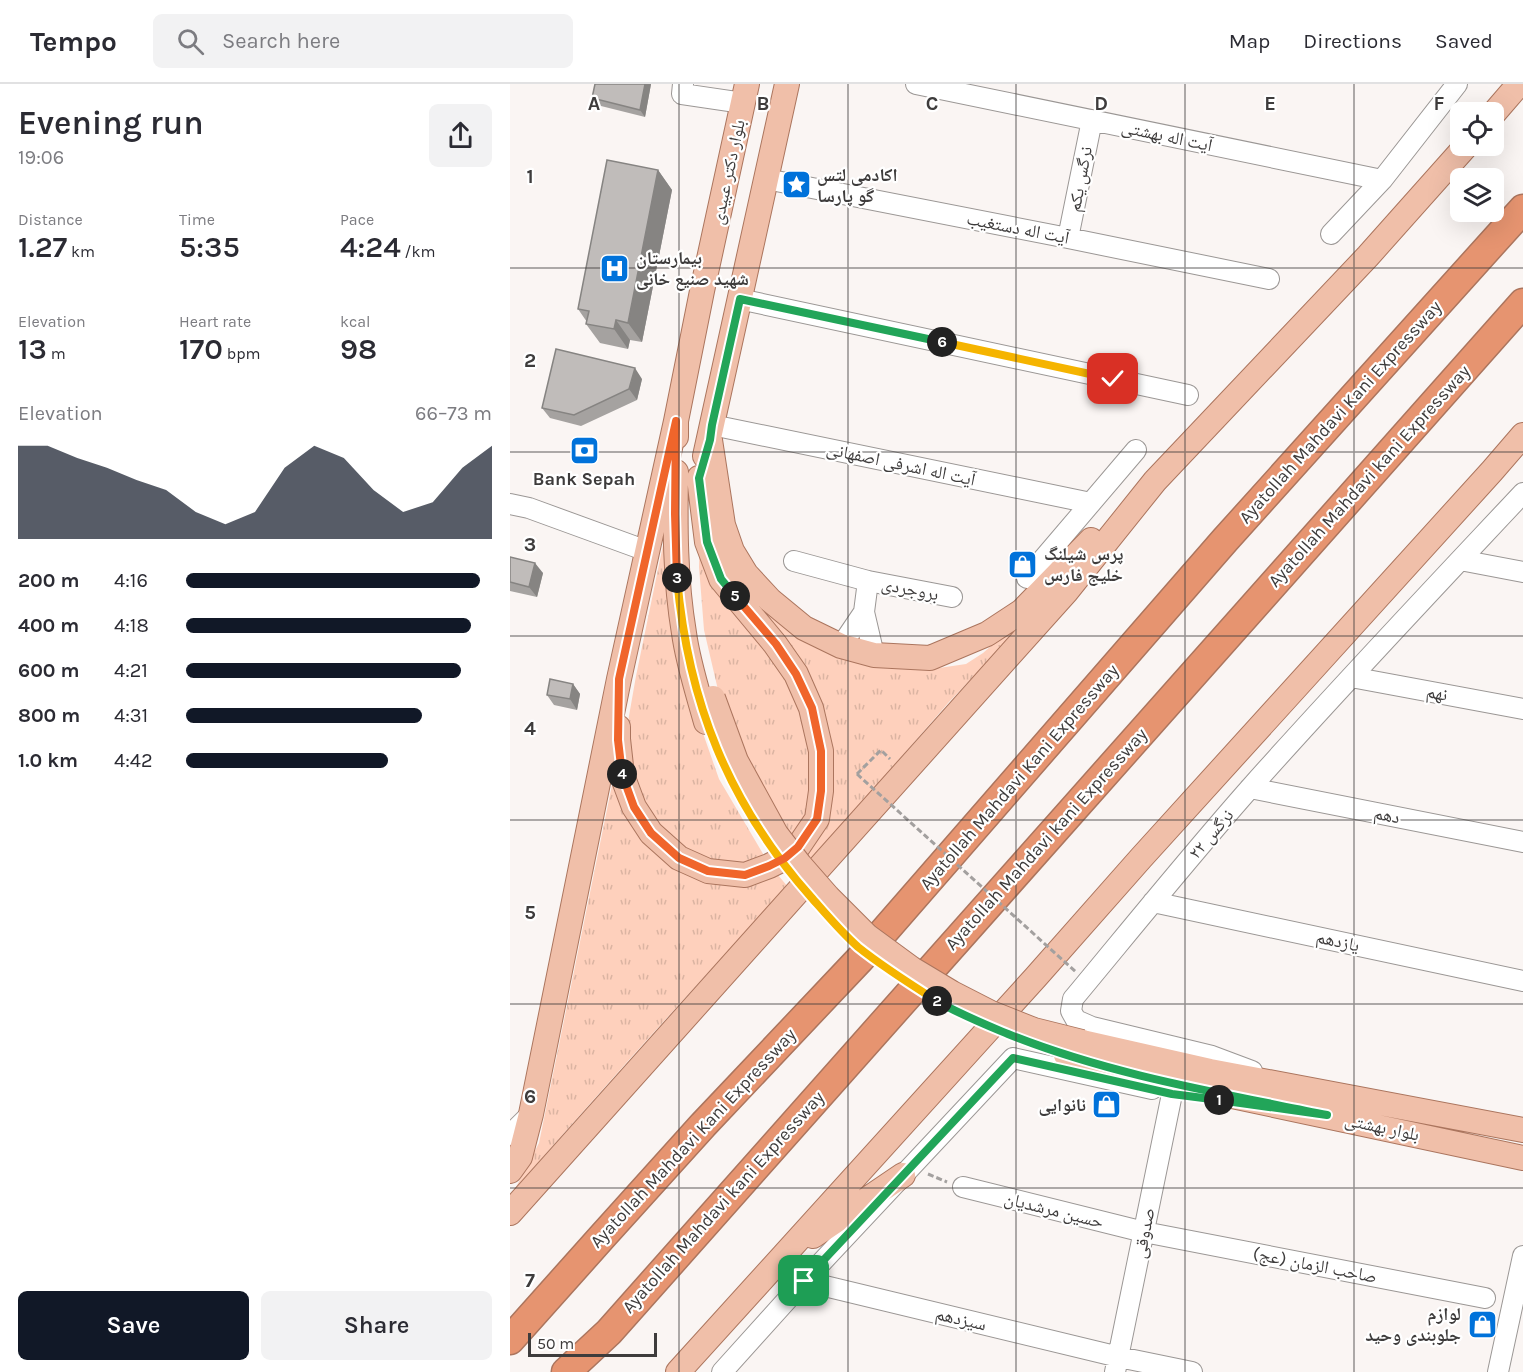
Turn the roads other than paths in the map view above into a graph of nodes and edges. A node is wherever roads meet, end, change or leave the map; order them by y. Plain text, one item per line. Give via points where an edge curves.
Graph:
1 (682, 84) edge
2 (787, 84) edge
3 (916, 84) edge
4 (1457, 84) edge
5 (1519, 84) edge
6 (745, 94) edge
7 (1503, 102) edge
8 (1092, 120) junction
9 (1457, 156) edge
10 (766, 179) junction
11 (1383, 180) junction
12 (1523, 209) edge
13 (1331, 234) dead end
14 (1068, 237) junction
15 (1269, 279) dead end
16 (740, 299) junction
17 (1523, 303) edge
18 (1188, 395) dead end
19 (676, 421) junction
20 (711, 432) junction
21 (1523, 435) edge
22 (1136, 450) dead end
23 (1523, 453) edge
24 (1492, 471) junction
25 (699, 478) junction
26 (1155, 481) junction
27 (1523, 493) edge
28 (1091, 503) junction
29 (510, 504) edge
30 (647, 550) junction
31 (1460, 560) junction
32 (794, 561) dead end
33 (1523, 573) edge
34 (1027, 578) dead end
35 (868, 581) junction
36 (952, 597) dead end
37 (864, 612) junction
38 (841, 646) junction
39 (874, 655) junction
40 (1351, 677) junction
41 (619, 679) junction
42 (1523, 709) edge
43 (1250, 788) junction
44 (1523, 842) edge
45 (1153, 902) junction
46 (1523, 981) edge
47 (1074, 1049) junction
48 (1291, 1086) junction
49 (1172, 1094) junction
50 (531, 1113) junction
51 (1327, 1115) junction
52 (1523, 1130) edge
53 (510, 1135) edge
54 (1523, 1158) edge
55 (510, 1171) edge
56 (906, 1171) junction
57 (963, 1187) road end
58 (510, 1214) edge
59 (1144, 1232) junction
60 (784, 1255) junction
61 (1523, 1256) edge
62 (804, 1281) junction
63 (1485, 1298) dead end
64 (510, 1340) edge
65 (1117, 1364) edge
66 (566, 1372) edge
67 (678, 1372) edge
68 (722, 1372) edge
69 (1192, 1372) edge
70 (1498, 1372) edge

1 - 6 street via 682,94
2 - 10 main road
3 - 8 street, آیت اله بهشتی
4 - 11 street
5 - 7 main road
6 - 19 main road, بلوار دکتر عبیدی
8 - 11 street, آیت اله بهشتی
8 - 14 street, نرگس یکم
9 - 26 main road
10 - 14 street, آیت اله دستغیب
10 - 16 main road
11 - 13 street
12 - 64 highway, Ayatollah Mahdavi Kani Expressway via 1225,540 860,959 695,1134
14 - 15 street, آیت اله دستغیب
16 - 18 street
16 - 20 main road
17 - 66 highway, Ayatollah Mahdavi kani Expressway via 609,1332
19 - 30 main road
19 - 47 main road, بلوار دکتر عبیدی via 675,532 679,596 691,670 706,722 726,770 769,845 858,946 903,980 984,1024
20 - 25 main road
20 - 28 street, آیت اله اشرفی اصفهانی
20 - 38 main road via 723,525 732,551 746,574 770,600 804,628
21 - 24 main road
22 - 28 street
23 - 24 main road
24 - 60 main road
25 - 41 main road via 707,542 721,579 776,644 812,708 821,751 821,791 817,819 798,847 785,858 745,875 708,871 679,858 651,833 634,807 622,775
25 - 47 main road, bridge via 691,553 701,649 736,761 776,834 828,897 867,936 912,969 991,1013
26 - 39 main road via 1080,550 1022,611 987,634 930,658
26 - 58 main road via 1051,609
27 - 31 street, نرگس ۲۲
28 - 34 street
29 - 30 street
30 - 41 main road
31 - 33 street
31 - 40 street, نرگس ۲۲
32 - 35 street, بروجردی
35 - 36 street, بروجردی
35 - 37 street, بروجردی
37 - 38 street, بروجردی
37 - 39 street, بروجردی
38 - 39 main road
40 - 42 street, نهم
40 - 43 street, نرگس ۲۲
41 - 50 main road
43 - 44 street, دهم
43 - 45 street, نرگس ۲۲
45 - 46 street, یازدهم
45 - 48 street, نرگس ۲۲ via 1073,999 1071,1011 1076,1020 1212,1056
47 - 48 main road, بلوار بهشتی via 1146,1057
47 - 51 main road, بلوار بهشتی via 1125,1071
48 - 52 main road, بلوار بهشتی
49 - 51 street
49 - 56 street via 1013,1058
49 - 59 street, صدوقی
50 - 53 street
50 - 55 main road via 520,1157
51 - 54 main road, بلوار بهشتی
56 - 60 main road
56 - 62 street
57 - 59 street, حسین مرشدیان
59 - 63 street, صاحب الزمان (عج)
59 - 65 street, صدوقی
60 - 67 main road
61 - 70 street
62 - 65 street, سیزدهم
62 - 68 street
65 - 69 street, سیزدهم

